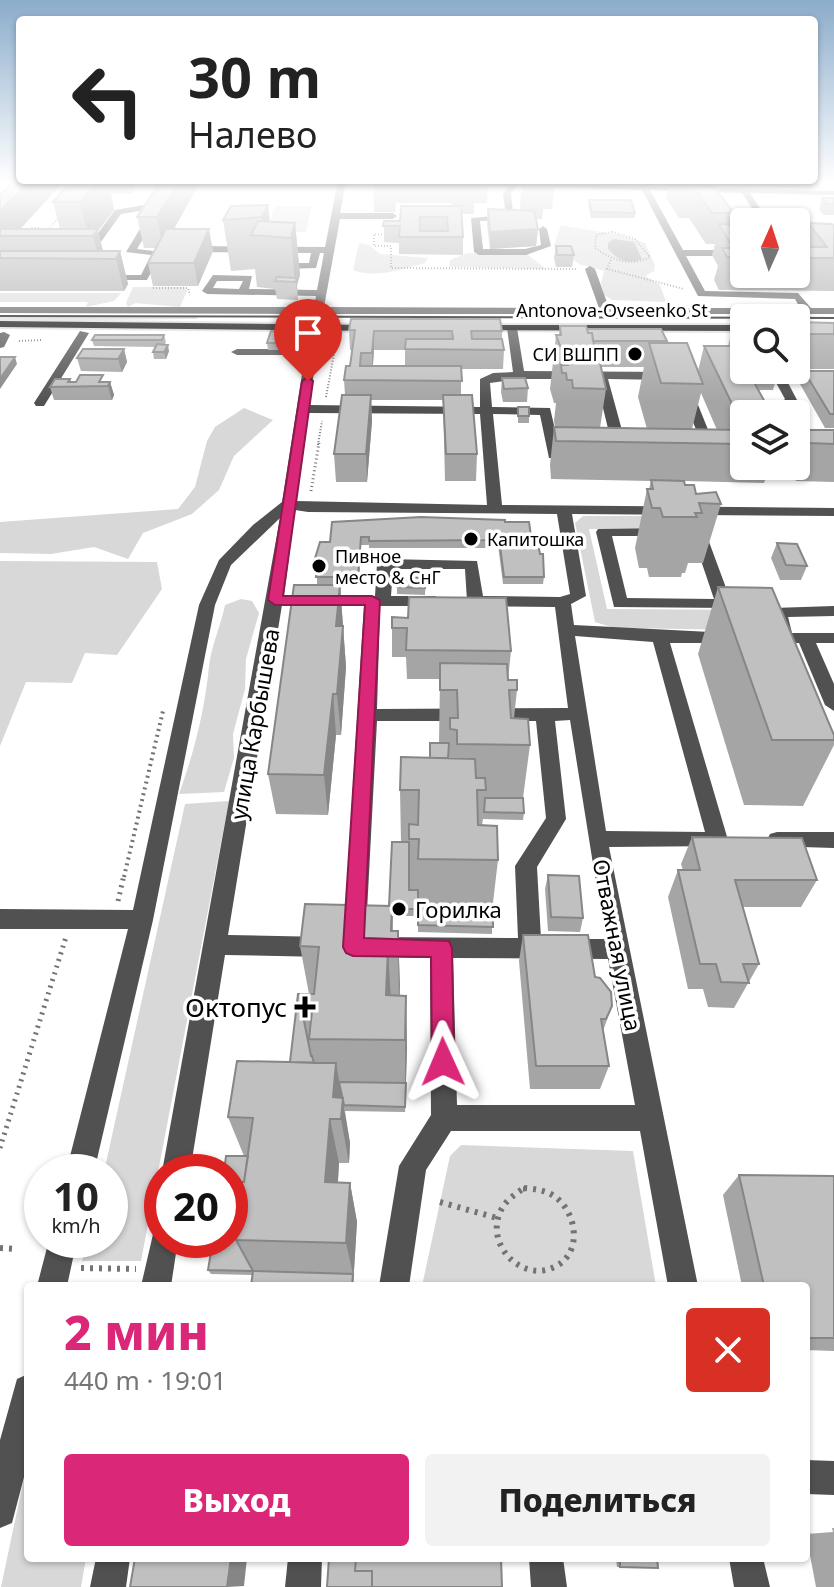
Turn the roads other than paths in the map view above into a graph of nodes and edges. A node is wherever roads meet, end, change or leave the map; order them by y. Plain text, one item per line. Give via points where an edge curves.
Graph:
1 (155, 255) edge
2 (223, 255) edge
3 (285, 255) edge
4 (319, 255) edge
5 (322, 255) edge
6 (681, 255) edge
7 (313, 266) junction
8 (590, 269) road end
9 (96, 278) edge
10 (306, 292) junction
11 (321, 293) junction
12 (408, 296) dead end
13 (803, 304) edge
14 (0, 310) edge
15 (318, 310) junction
16 (407, 310) junction
17 (605, 310) junction
18 (730, 310) edge
19 (829, 311) edge
20 (834, 326) edge
21 (145, 328) junction
22 (316, 328) junction
23 (388, 328) edge
24 (465, 328) edge
25 (512, 328) junction
26 (730, 328) edge
27 (84, 333) junction
28 (1, 335) edge
29 (237, 352) dead end
30 (311, 352) junction
31 (519, 375) junction
32 (601, 376) junction
33 (722, 376) edge
34 (730, 376) edge
35 (810, 376) edge
36 (834, 376) edge
37 (469, 382) dead end
38 (484, 382) junction
39 (544, 393) junction
40 (40, 403) dead end
41 (305, 409) junction
42 (486, 410) junction
43 (703, 432) edge
44 (619, 445) edge
45 (586, 455) edge
46 (602, 456) edge
47 (633, 456) edge
48 (299, 506) junction
49 (495, 510) junction
50 (564, 511) junction
51 (691, 512) junction
52 (832, 516) edge
53 (699, 532) junction
54 (275, 600) junction
55 (378, 600) junction
56 (475, 601) junction
57 (562, 602) junction
58 (834, 611) edge
59 (566, 630) junction
60 (660, 637) junction
61 (805, 638) junction
62 (834, 638) edge
63 (788, 646) junction
64 (834, 705) edge
65 (545, 714) junction
66 (578, 714) junction
67 (368, 715) junction
68 (597, 839) junction
69 (762, 840) edge
70 (834, 840) edge
71 (0, 919) edge
72 (142, 920) junction
73 (217, 945) junction
74 (353, 947) junction
75 (441, 948) junction
76 (530, 948) junction
77 (620, 949) junction
78 (444, 1118) junction
79 (651, 1118) junction
80 (84, 1154) edge
81 (179, 1154) edge
82 (59, 1258) edge
83 (156, 1258) edge
84 (147, 1278) edge
85 (53, 1282) edge
86 (395, 1282) edge
87 (682, 1282) edge
88 (24, 1407) edge
89 (810, 1477) edge
90 (834, 1478) edge
91 (0, 1511) edge
92 (112, 1562) edge
93 (305, 1562) edge
94 (546, 1562) edge
95 (747, 1562) edge
96 (108, 1587) edge
97 (303, 1587) edge
98 (549, 1587) edge
99 (752, 1587) edge

1 - 9 street via 144,278
2 - 10 street via 207,291
3 - 7 street via 282,266
4 - 7 street
5 - 11 street, улица Карбышева
6 - 13 street via 702,294 798,296
7 - 10 street
8 - 17 street
10 - 11 street
11 - 15 street, улица Карбышева
12 - 16 street
14 - 15 street
15 - 16 street
15 - 22 street, улица Карбышева
16 - 17 street
17 - 18 street
19 - 20 street
21 - 22 main road
21 - 27 main road
21 - 28 main road
22 - 23 main road
22 - 30 street, улица Карбышева
24 - 25 main road, Antonova-Ovseenko St
25 - 26 main road, Antonova-Ovseenko St
25 - 31 street
27 - 28 main road
27 - 40 street
29 - 30 street
30 - 41 street, улица Карбышева
31 - 38 street
31 - 39 street
32 - 39 street
32 - 43 street via 680,376
32 - 44 street
33 - 34 street
35 - 36 street
37 - 38 street
38 - 42 street
39 - 42 street
39 - 45 street via 554,455
41 - 42 street
41 - 48 street, улица Карбышева
42 - 49 street
46 - 47 street
48 - 49 street
48 - 54 street, улица Карбышева
48 - 72 street via 258,528 224,563 207,605
49 - 50 street
50 - 51 street
50 - 57 street via 578,596
51 - 52 street
51 - 53 street
53 - 53 street via 724,604 620,603 603,532
54 - 55 street
54 - 73 street, улица Карбышева
55 - 56 street
55 - 56 street via 385,564 472,564
55 - 67 street
56 - 57 street
57 - 59 street, Отважная улица
58 - 63 street via 779,612
59 - 60 street
59 - 66 street, Отважная улица
60 - 63 street
60 - 68 street via 725,840
61 - 62 street
61 - 63 street
61 - 64 street
65 - 66 street
65 - 67 street
65 - 76 street via 556,819 526,866
66 - 68 street, Отважная улица
67 - 74 street
68 - 77 street, Отважная улица
69 - 70 street
71 - 72 street
72 - 80 street
73 - 74 street
73 - 81 street, улица Карбышева
74 - 75 street
75 - 76 street
75 - 78 street
76 - 77 street
77 - 79 street, Отважная улица
78 - 79 street
78 - 86 street via 413,1166
79 - 87 street, Отважная улица
82 - 85 street
83 - 84 street
88 - 91 street
89 - 90 street
92 - 96 street
93 - 97 street
94 - 98 street
95 - 99 street

